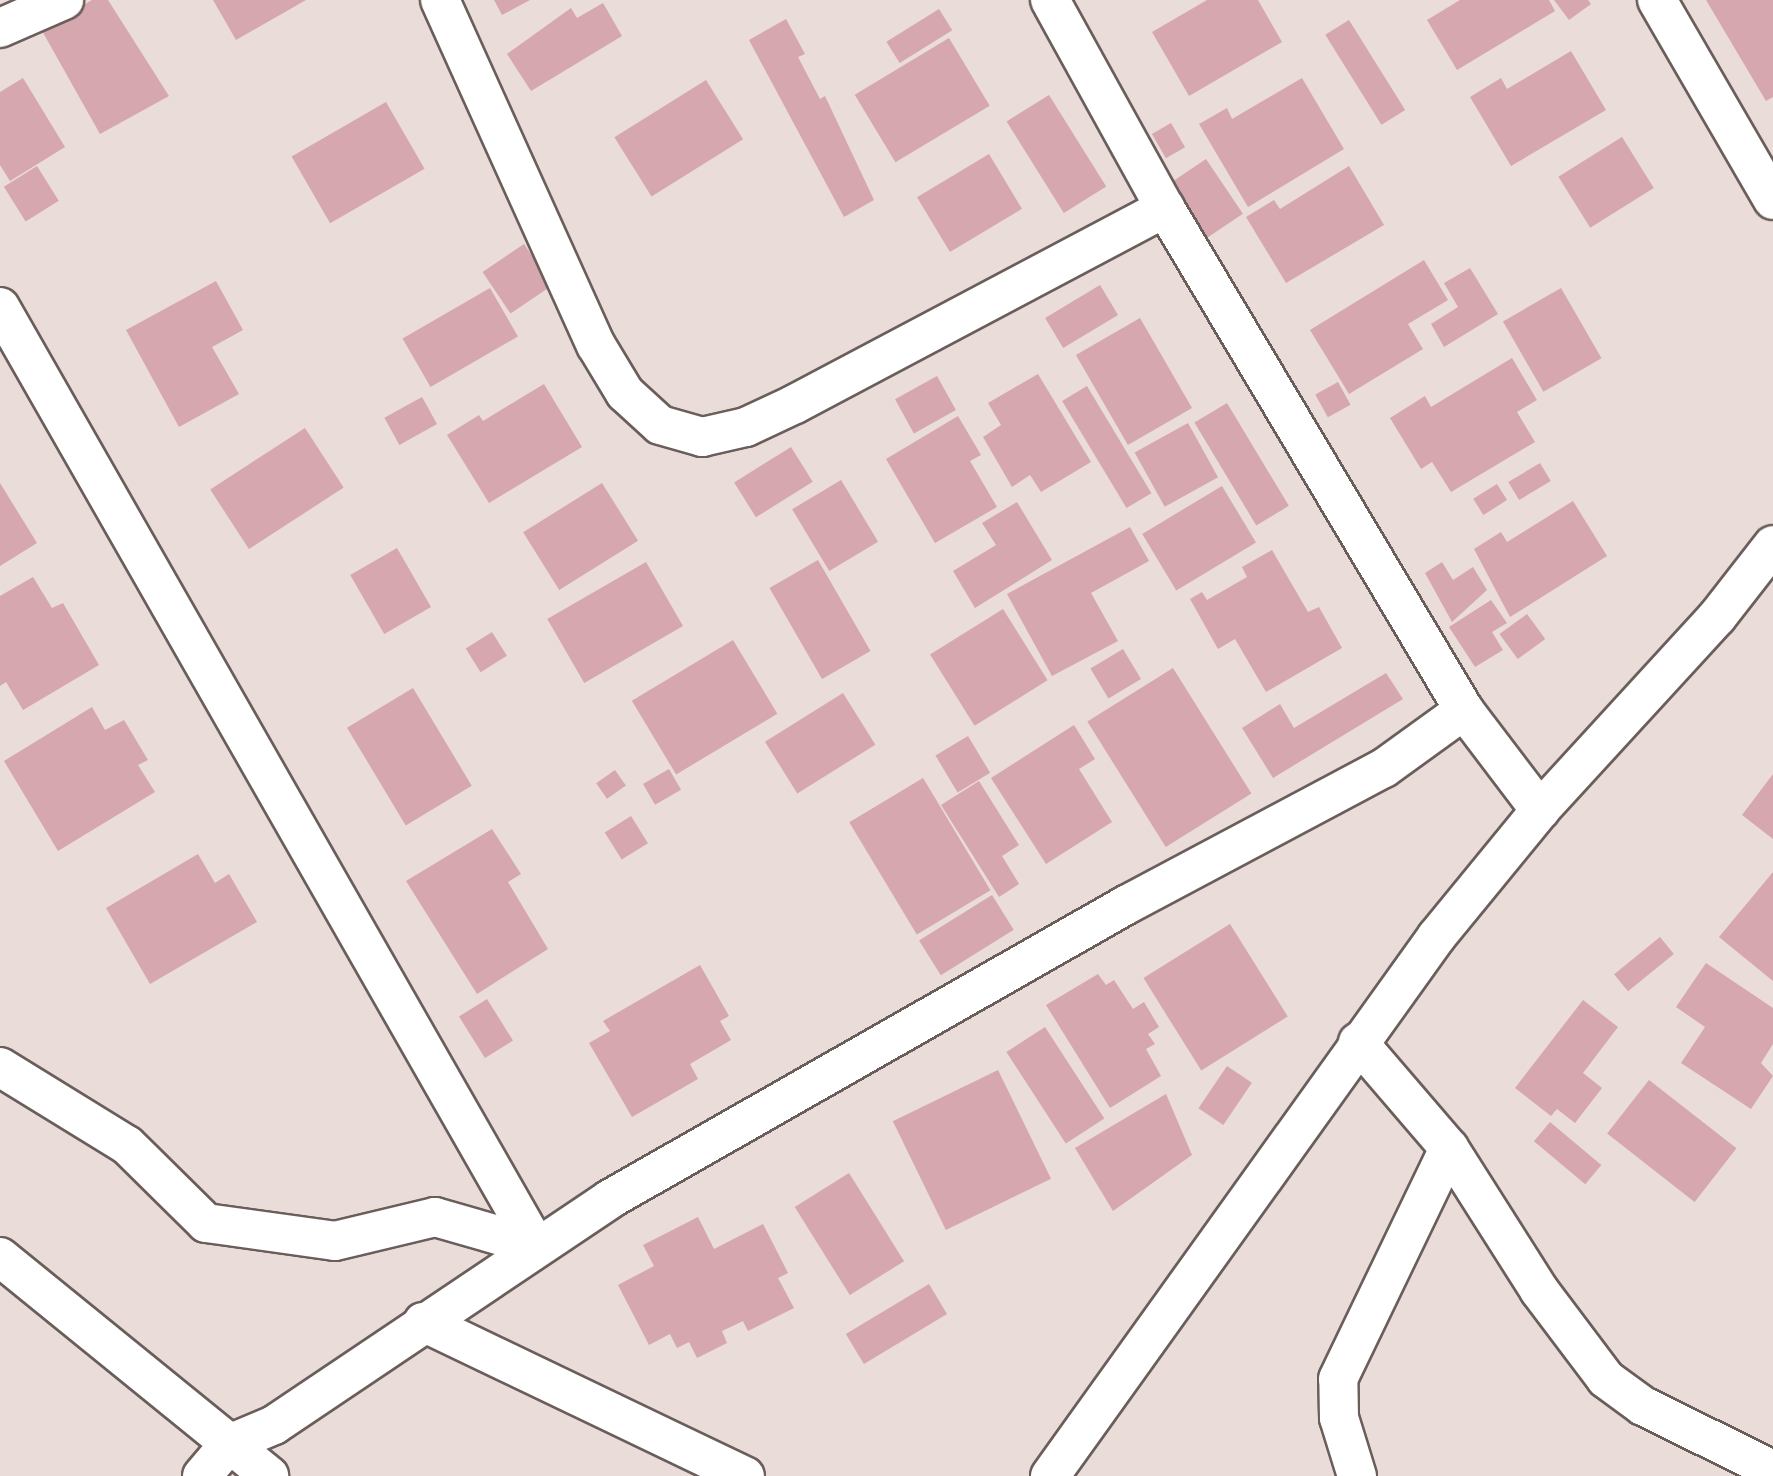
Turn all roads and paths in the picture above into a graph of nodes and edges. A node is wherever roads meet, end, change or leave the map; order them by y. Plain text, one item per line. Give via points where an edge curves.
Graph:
1 (64, 0) edge
2 (440, 0) edge
3 (1050, 0) edge
4 (1657, 0) edge
5 (0, 28) edge
6 (1773, 200) edge
7 (1165, 208) junction
8 (0, 307) edge
9 (1773, 545) edge
10 (1464, 710) junction
11 (1540, 810) junction
12 (1358, 1042) junction
13 (0, 1067) edge
14 (1449, 1148) junction
15 (536, 1246) junction
16 (0, 1257) edge
17 (423, 1322) junction
18 (229, 1444) junction
19 (1764, 1462) edge
20 (202, 1476) edge
21 (269, 1476) edge
22 (745, 1476) edge
23 (1050, 1476) edge
24 (1357, 1476) edge

1 - 5 street
2 - 7 street via 619,384 660,425 702,437 747,427
3 - 7 street
4 - 6 street
7 - 10 street
8 - 15 street
9 - 11 street via 1717,617
10 - 11 street
10 - 15 street via 1384,768 1126,905
11 - 12 street
12 - 14 street
12 - 23 street
13 - 15 street via 127,1145 206,1223 335,1241 435,1217
14 - 19 street via 1539,1290 1606,1379 1643,1406
14 - 24 street via 1338,1379 1339,1418
15 - 17 street
16 - 18 street
17 - 18 street via 274,1425
17 - 22 street
18 - 20 street
18 - 21 street

